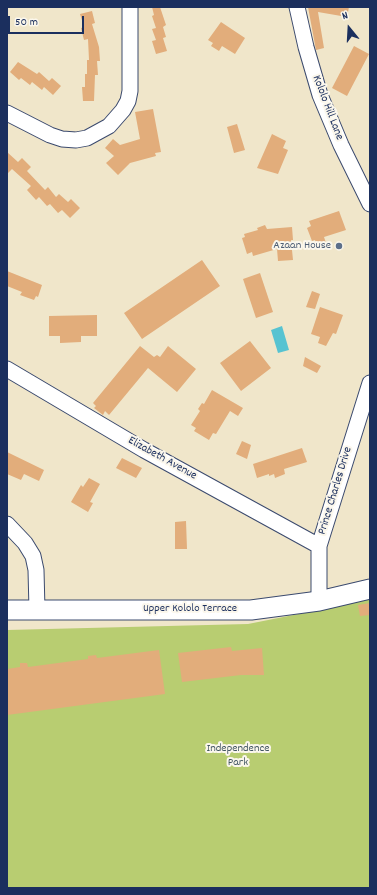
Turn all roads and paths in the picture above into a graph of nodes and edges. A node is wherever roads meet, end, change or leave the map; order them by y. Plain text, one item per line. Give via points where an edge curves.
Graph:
1 (130, 7) edge
2 (297, 7) edge
3 (7, 113) edge
4 (370, 204) edge
5 (7, 369) edge
6 (370, 383) edge
7 (7, 524) edge
8 (319, 546) junction
9 (370, 589) edge
10 (319, 601) junction
11 (7, 610) edge
12 (37, 610) junction

1 - 3 street via 130,91 123,110 109,126 87,138 62,139
2 - 4 street, Kololo Hill Lane via 320,95
5 - 8 street, Elizabeth Avenue via 144,450
6 - 8 street, Prince Charles Drive
7 - 12 street via 33,556
8 - 10 street, Prince Charles Drive
9 - 10 main road, Upper Kololo Terrace
10 - 12 main road, Upper Kololo Terrace via 251,610
11 - 12 main road, Upper Kololo Terrace

